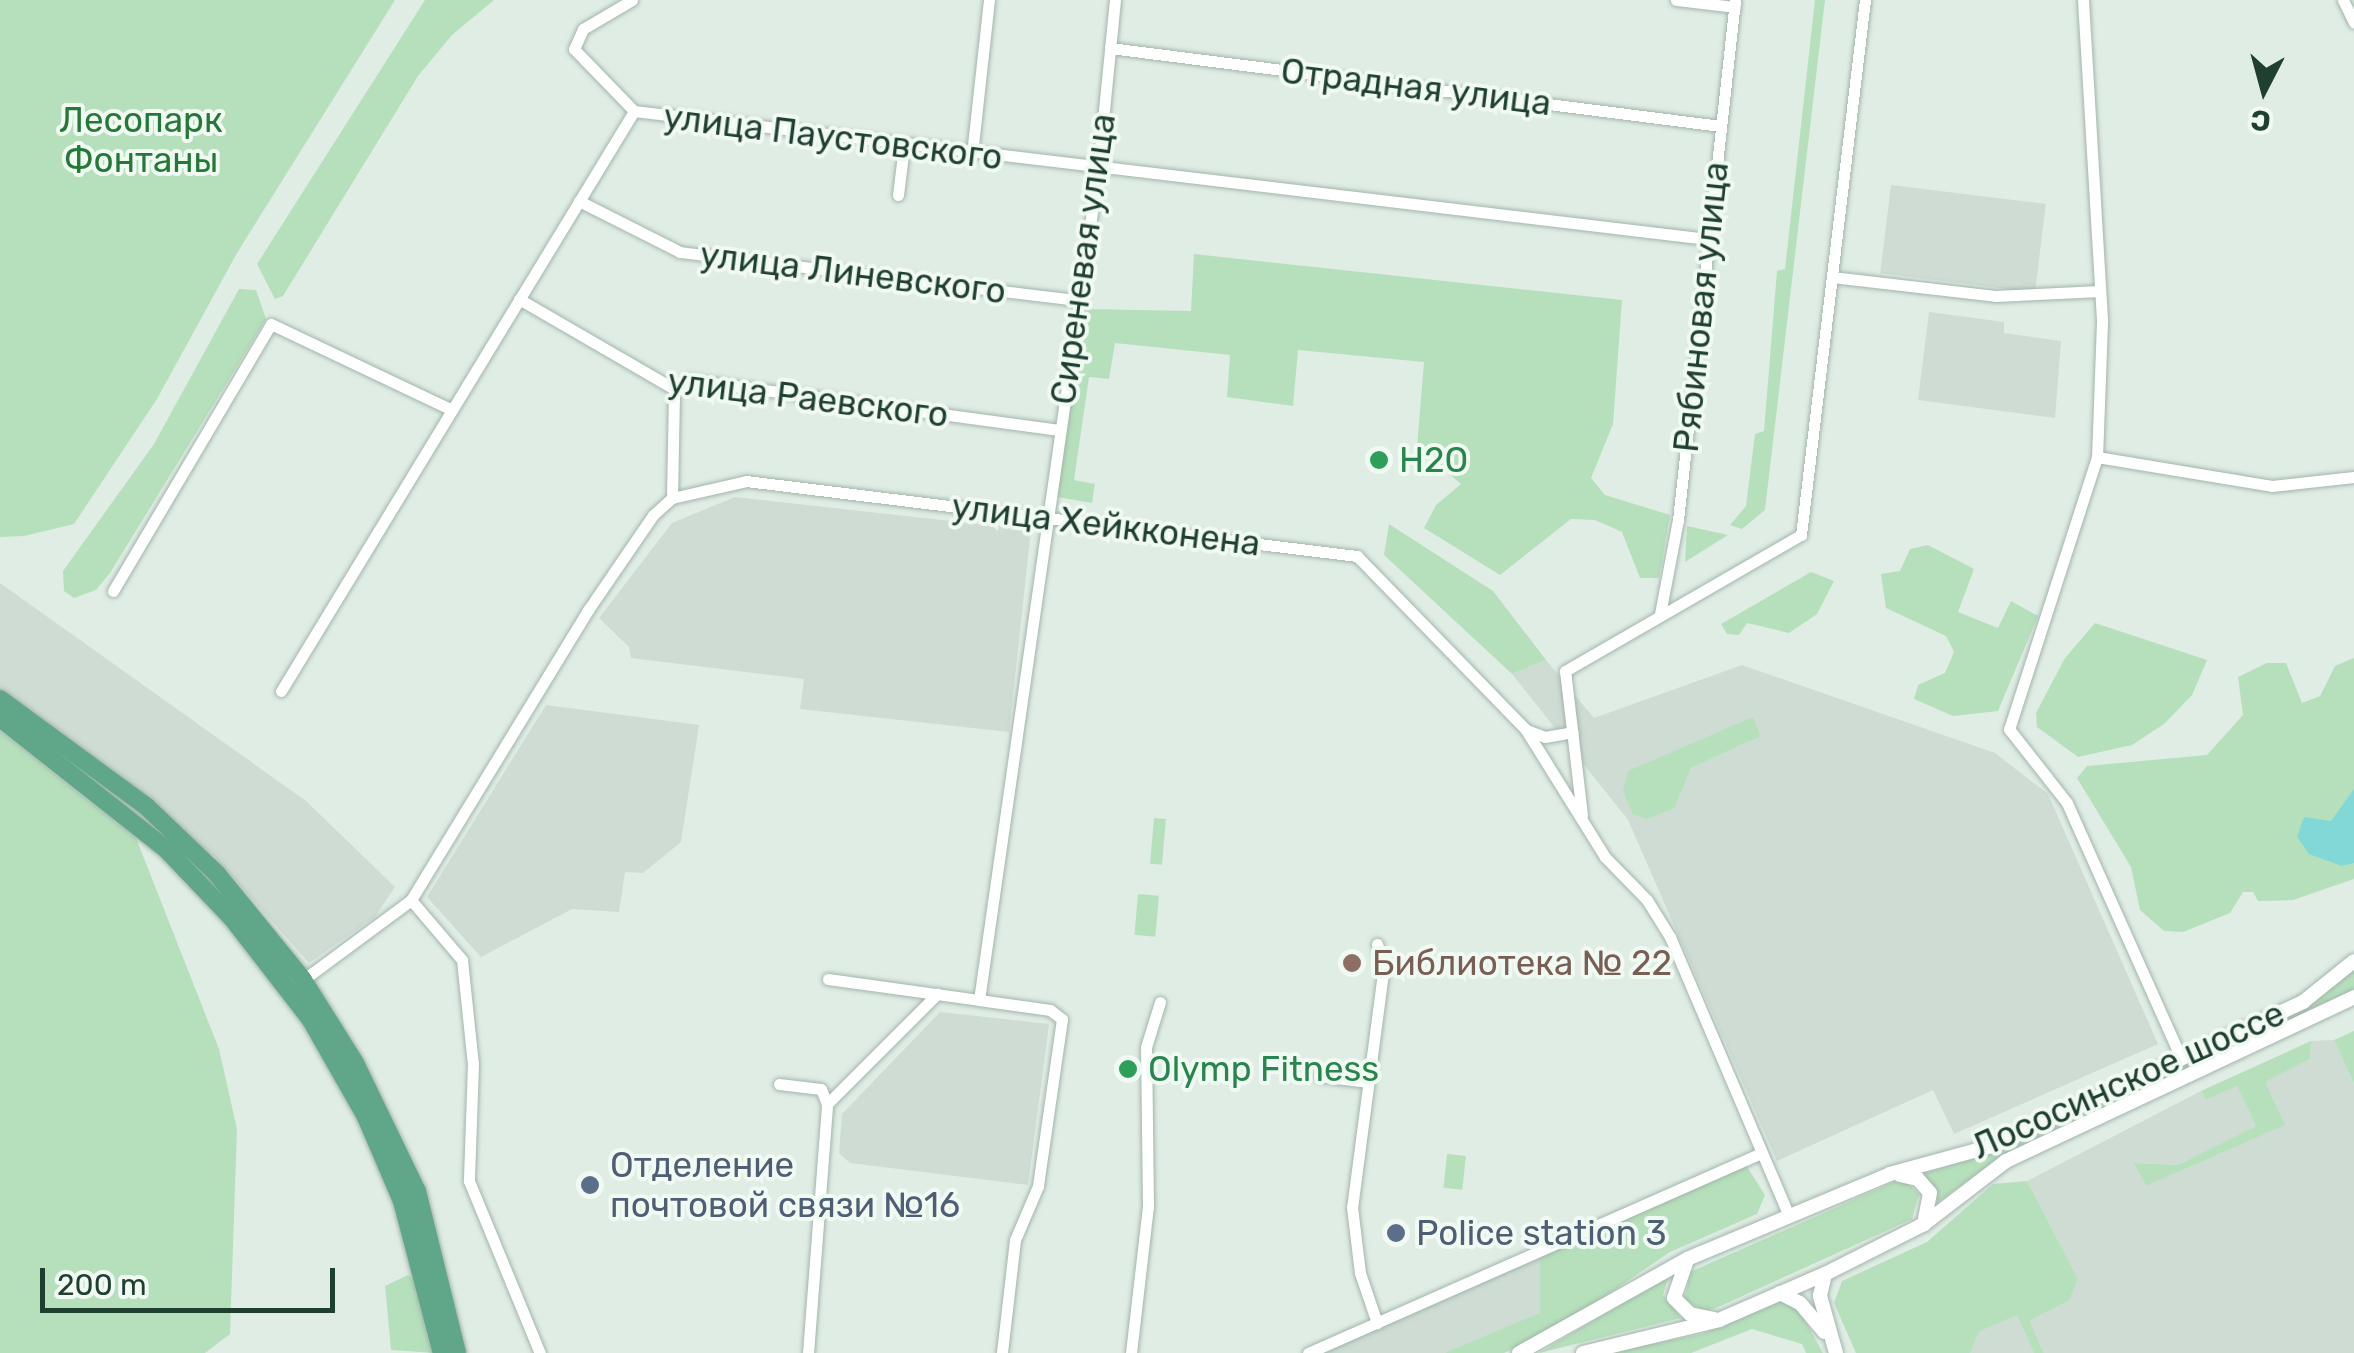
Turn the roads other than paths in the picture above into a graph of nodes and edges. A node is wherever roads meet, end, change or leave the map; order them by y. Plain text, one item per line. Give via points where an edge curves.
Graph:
1 (632, 0) edge
2 (989, 0) edge
3 (1116, 0) edge
4 (1676, 0) edge
5 (1865, 0) edge
6 (2083, 0) edge
7 (2342, 0) edge
8 (1735, 4) edge
9 (2354, 23) edge
10 (1110, 48) junction
11 (634, 111) junction
12 (1721, 126) junction
13 (904, 146) junction
14 (972, 154) junction
15 (1098, 170) junction
16 (898, 195) dead end
17 (579, 201) junction
18 (1707, 239) junction
19 (1832, 276) junction
20 (2100, 292) junction
21 (520, 299) junction
22 (1078, 300) junction
23 (674, 389) junction
24 (452, 410) junction
25 (1058, 430) junction
26 (2096, 458) junction
27 (2354, 477) edge
28 (672, 498) junction
29 (1049, 518) junction
30 (114, 591) dead end
31 (1660, 614) junction
32 (281, 692) dead end
33 (0, 698) edge
34 (10, 719) edge
35 (1526, 730) junction
36 (1572, 732) junction
37 (43, 740) junction
38 (1582, 819) junction
39 (411, 900) junction
40 (1376, 944) dead end
41 (2354, 962) edge
42 (828, 979) dead end
43 (303, 980) junction
44 (937, 994) junction
45 (2354, 997) edge
46 (979, 1000) junction
47 (1160, 1002) dead end
48 (2181, 1058) junction
49 (1319, 1076) dead end
50 (1368, 1082) junction
51 (779, 1084) dead end
52 (827, 1104) junction
53 (1762, 1153) junction
54 (1890, 1174) junction
55 (1789, 1216) junction
56 (1924, 1224) junction
57 (430, 1258) junction
58 (1687, 1259) junction
59 (1825, 1274) junction
60 (1780, 1293) junction
61 (1719, 1320) junction
62 (1377, 1323) junction
63 (1828, 1336) junction
64 (442, 1353) edge
65 (457, 1353) edge
66 (540, 1353) edge
67 (808, 1353) edge
68 (1002, 1353) edge
69 (1131, 1353) edge
70 (1308, 1353) edge
71 (1519, 1353) edge
72 (1583, 1353) edge
73 (1836, 1353) edge

1 - 11 street via 582,29 574,48
2 - 14 street
3 - 10 street, Сиреневая улица
4 - 8 street
5 - 19 street
6 - 20 street
7 - 9 street
8 - 12 street, Рябиновая улица
10 - 12 street, Отрадная улица
10 - 15 street, Сиреневая улица
11 - 13 street, улица Паустовского
11 - 17 street, улица Паустовского
12 - 18 street, Рябиновая улица
13 - 14 street, улица Паустовского
13 - 16 street
14 - 15 street, улица Паустовского
15 - 18 street, улица Паустовского
15 - 22 street, Сиреневая улица
17 - 21 street, улица Паустовского
17 - 22 street, улица Линевского via 680,252
18 - 31 street, Рябиновая улица via 1678,520
19 - 20 street via 1994,296
19 - 31 street via 1801,535
20 - 26 street
21 - 23 street, улица Раевского
21 - 24 street, улица Паустовского
22 - 25 street, Сиреневая улица
23 - 25 street, улица Раевского via 690,380
23 - 28 street
24 - 30 street via 271,324
24 - 32 street, улица Паустовского
25 - 29 street, Сиреневая улица
26 - 27 street via 2272,486
26 - 48 street via 2009,729 2067,803
28 - 29 street, улица Хейкконена via 746,481
28 - 39 street via 588,610
29 - 35 street, улица Хейкконена via 1358,556
29 - 46 street, Сиреневая улица
31 - 36 street via 1566,671
33 - 34 main road
34 - 37 main road
35 - 36 street via 1545,736
35 - 38 street, улица Хейкконена
36 - 38 street
37 - 43 main road via 137,798 217,874
37 - 57 main road via 168,850 288,988 366,1117
38 - 53 street, улица Хейкконена via 1667,930
39 - 43 street
39 - 66 street via 462,960 473,1064 468,1180
40 - 50 street via 1384,965
41 - 48 street, Лососинское шоссе via 2302,1002
42 - 44 street
43 - 57 main road via 399,1146
44 - 46 street
44 - 52 street
45 - 56 street, Лососинское шоссе via 2006,1161
46 - 68 street via 1050,1010 1062,1022 1038,1186 1014,1240
47 - 69 street via 1145,1060 1148,1208
48 - 54 street, Лососинское шоссе via 1995,1144
49 - 50 street
50 - 62 street via 1352,1207 1360,1273
51 - 52 street via 821,1089
52 - 67 street
53 - 55 street, улица Хейкконена
53 - 62 street
54 - 55 street, Лососинское шоссе
54 - 56 street via 1913,1177 1930,1193
55 - 58 street, Лососинское шоссе
56 - 59 street, Лососинское шоссе
57 - 64 main road
57 - 65 main road
58 - 61 street via 1674,1298 1690,1314
58 - 71 street, Лососинское шоссе
59 - 60 street, Лососинское шоссе
59 - 63 street via 1820,1296
60 - 61 street, Лососинское шоссе
60 - 63 street via 1800,1303
61 - 72 street, Лососинское шоссе
62 - 70 street
63 - 73 street

